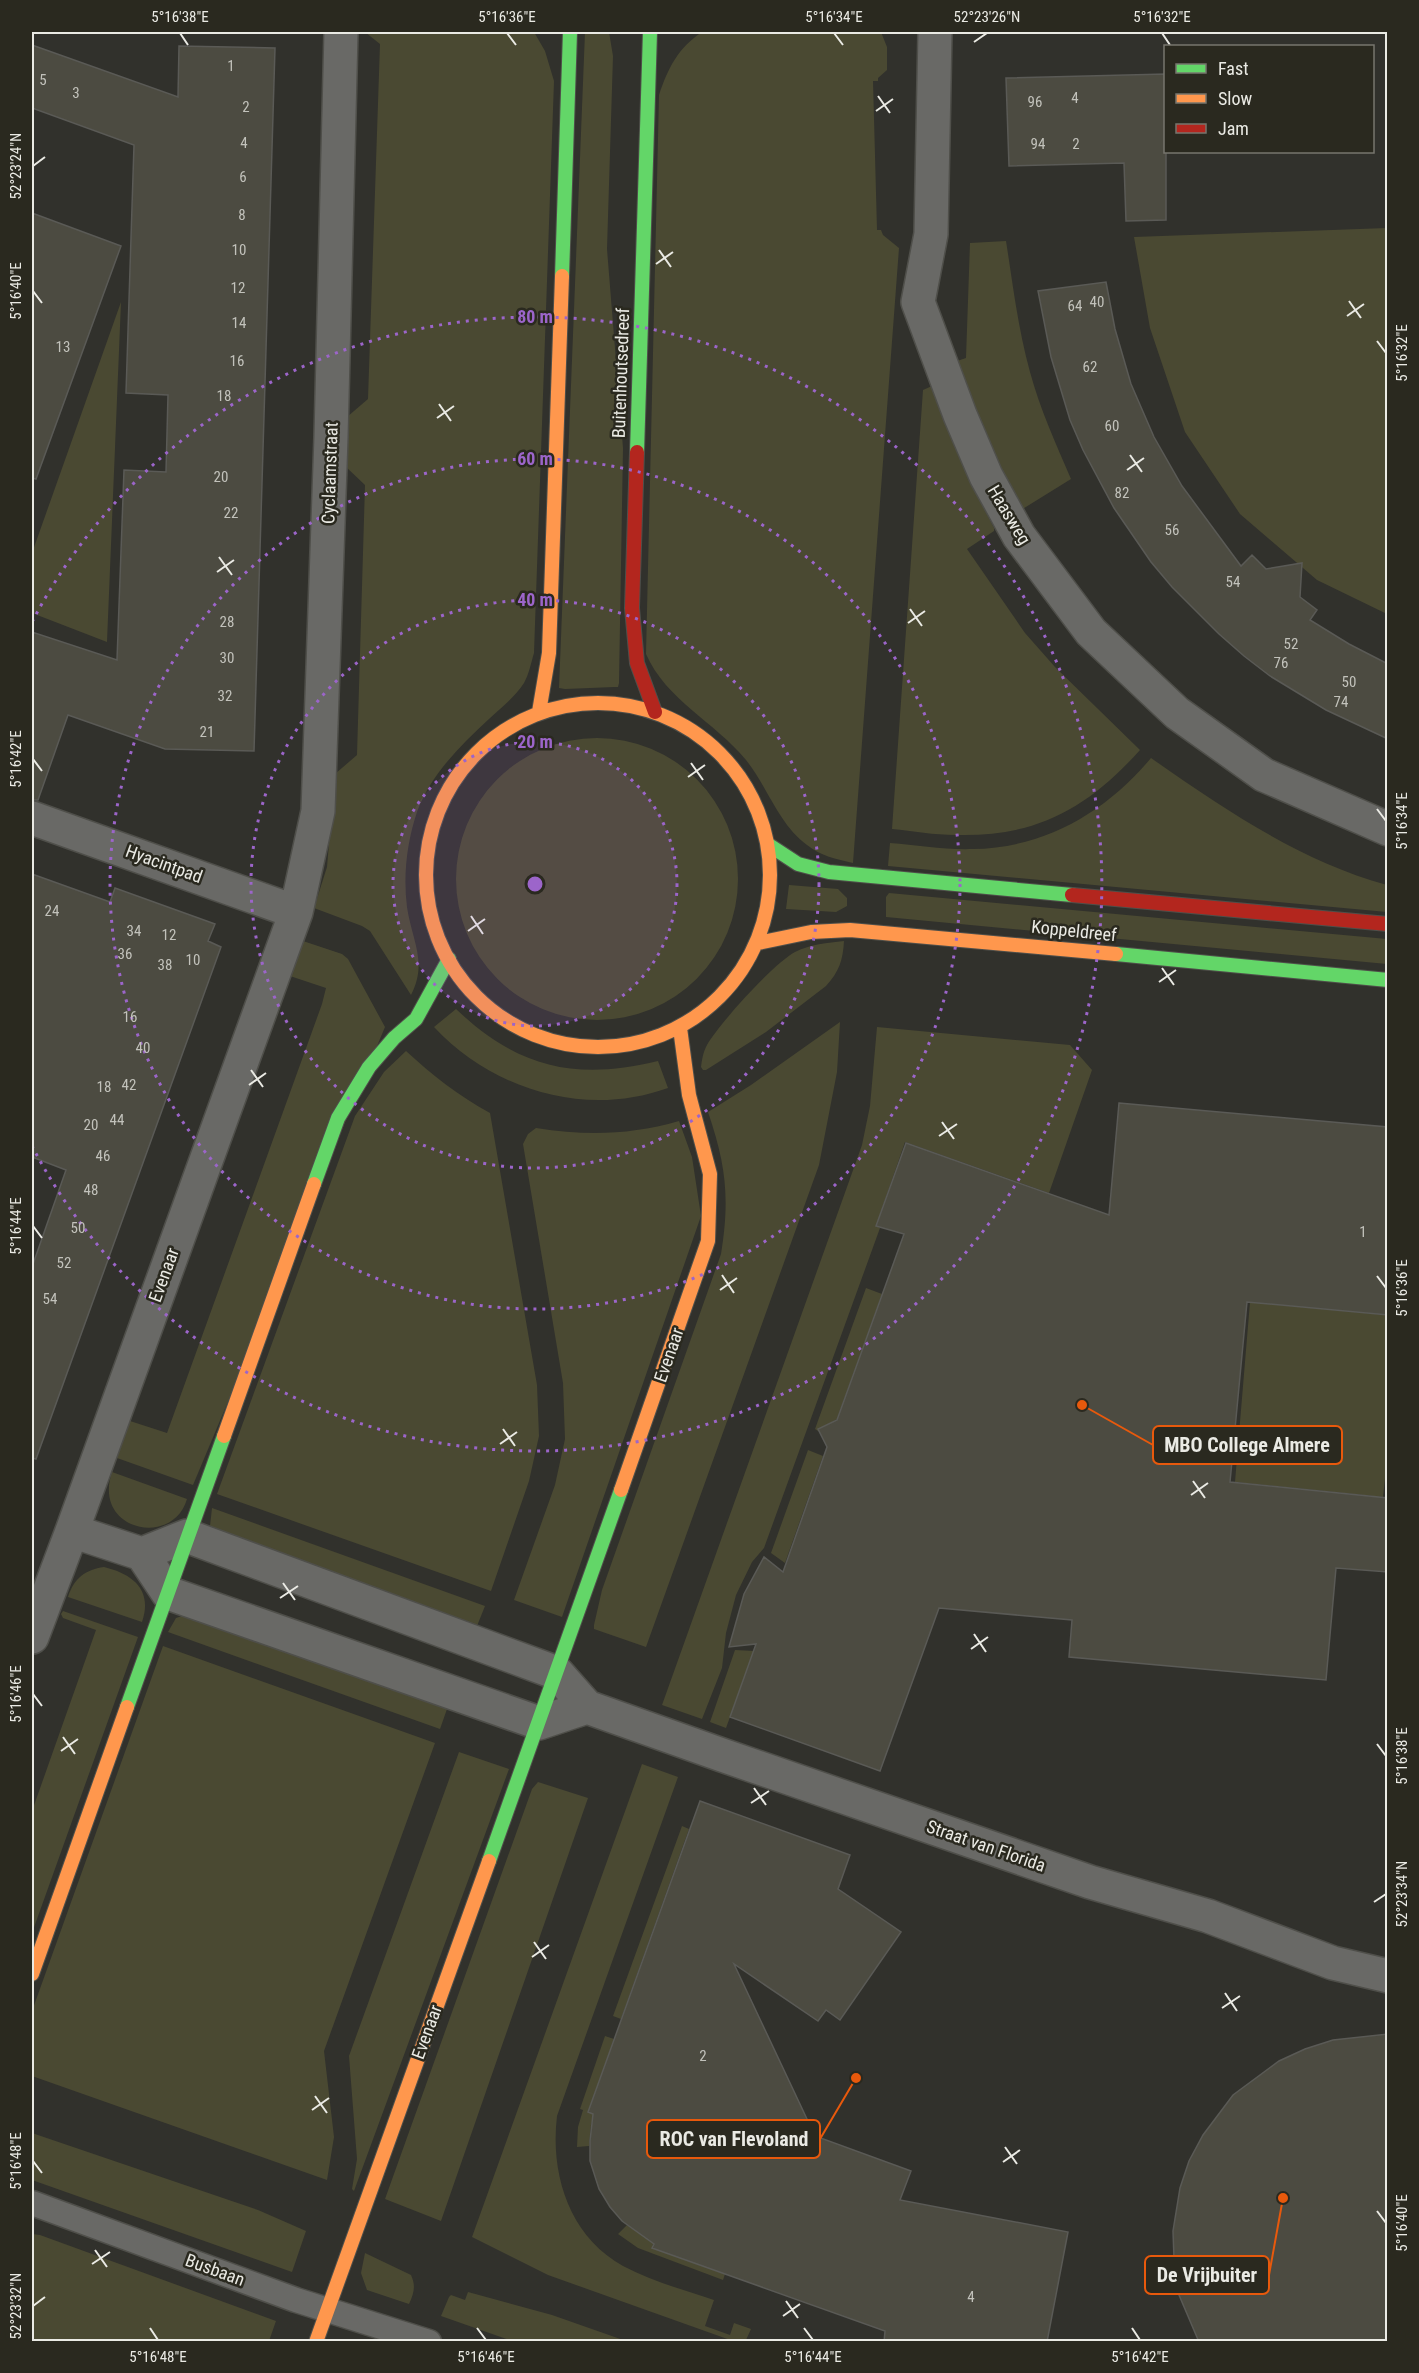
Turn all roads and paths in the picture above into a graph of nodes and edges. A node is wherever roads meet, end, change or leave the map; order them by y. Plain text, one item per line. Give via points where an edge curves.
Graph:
1 (341, 32) edge
2 (570, 32) edge
3 (650, 32) edge
4 (935, 32) edge
5 (539, 712) junction
6 (655, 712) junction
7 (32, 818) edge
8 (1388, 830) edge
9 (769, 845) junction
10 (296, 912) junction
11 (1388, 924) edge
12 (758, 943) junction
13 (449, 959) junction
14 (1388, 980) edge
15 (680, 1028) junction
16 (72, 1531) junction
17 (188, 1536) junction
18 (142, 1554) junction
19 (168, 1593) junction
20 (32, 1637) edge
21 (557, 1673) junction
22 (587, 1707) junction
23 (539, 1723) junction
24 (32, 1974) edge
25 (1388, 1977) edge
26 (32, 2204) edge
27 (32, 2218) edge
28 (102, 2230) junction
29 (327, 2310) junction
30 (316, 2342) edge
31 (429, 2342) edge

1 - 10 street, Cyclaamstraat via 318,811
2 - 5 main road via 549,653
3 - 6 main road, Buitenhoutsedreef via 632,608 638,663
4 - 8 street, Haasweg via 932,234 918,302 986,476 1019,536 1091,632 1177,713 1264,775
5 - 6 main road via 610,702
5 - 13 main road via 509,726 481,748 447,789 426,846 424,885
6 - 9 main road via 688,728 725,757 759,811
7 - 10 street, Hyacintpad
9 - 11 main road, Koppeldreef via 798,864 829,872
9 - 12 main road via 771,891
10 - 16 street, Evenaar
12 - 14 main road, Koppeldreef via 833,928
12 - 15 main road via 710,1008
13 - 15 main road via 477,1001 510,1026 550,1043 593,1049 642,1044
13 - 17 main road via 416,1019 369,1067 338,1118
15 - 21 main road, Evenaar via 689,1095 710,1174 708,1241
16 - 18 street
16 - 20 street, Evenaar
17 - 18 street
17 - 19 main road
17 - 21 street
18 - 19 street
19 - 23 street
19 - 24 main road
21 - 22 street, Straat van Florida
21 - 23 main road, Evenaar
22 - 23 street
22 - 25 street, Straat van Florida via 1078,1878 1208,1916 1333,1963
23 - 29 main road, Evenaar
26 - 28 lane, Busbaan
27 - 28 lane, Busbaan
28 - 29 lane, Busbaan
29 - 30 main road, Evenaar
29 - 31 lane, Busbaan

